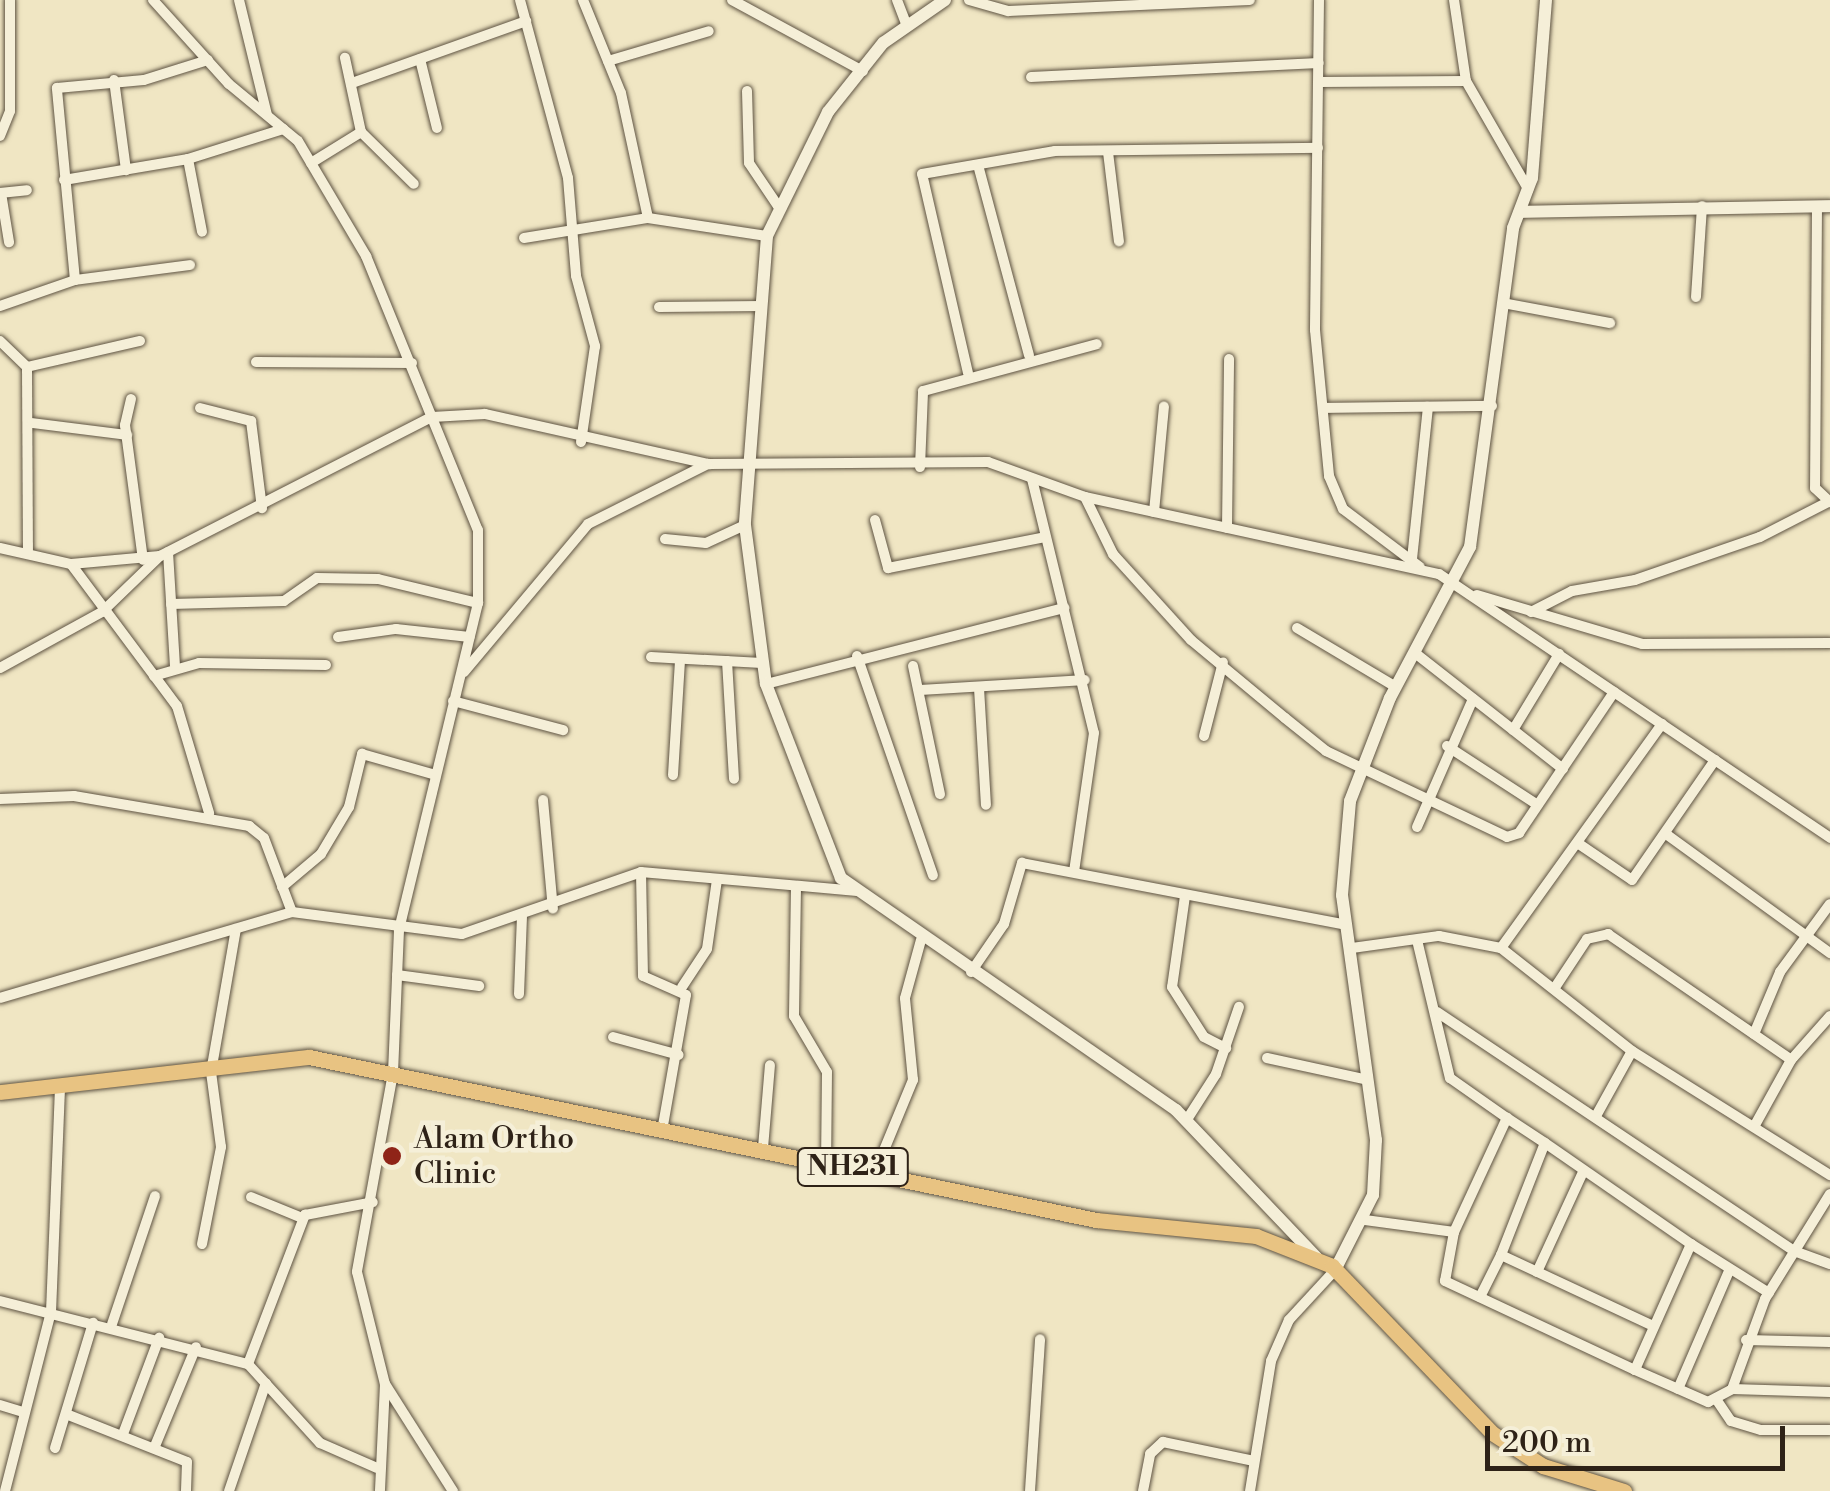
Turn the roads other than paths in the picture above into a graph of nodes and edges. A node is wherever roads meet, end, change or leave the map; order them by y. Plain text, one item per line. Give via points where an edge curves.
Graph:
1 (10, 0) edge
2 (153, 0) edge
3 (239, 0) edge
4 (520, 0) edge
5 (584, 0) edge
6 (732, 0) edge
7 (897, 0) edge
8 (945, 0) edge
9 (969, 0) edge
10 (1250, 0) edge
11 (1319, 0) edge
12 (1454, 0) edge
13 (1546, 0) edge
14 (526, 21) junction
15 (906, 24) junction
16 (709, 32) dead end
17 (4, 55) edge
18 (345, 58) dead end
19 (420, 59) junction
20 (208, 60) junction
21 (608, 61) junction
22 (1319, 62) junction
23 (863, 70) junction
24 (1031, 77) dead end
25 (114, 80) junction
26 (1466, 81) junction
27 (1318, 82) junction
28 (352, 83) junction
29 (747, 91) dead end
30 (267, 116) junction
31 (437, 128) dead end
32 (283, 129) junction
33 (361, 132) junction
34 (0, 136) edge
35 (1318, 148) junction
36 (1108, 152) junction
37 (188, 159) junction
38 (311, 163) junction
39 (978, 165) junction
40 (126, 170) junction
41 (64, 180) junction
42 (414, 184) dead end
43 (1530, 184) junction
44 (27, 190) dead end
45 (1, 193) edge
46 (1554, 206) junction
47 (1702, 206) junction
48 (1824, 206) edge
49 (780, 209) junction
50 (1520, 212) junction
51 (648, 218) junction
52 (578, 230) junction
53 (202, 232) dead end
54 (768, 236) junction
55 (524, 238) dead end
56 (1119, 241) dead end
57 (9, 242) dead end
58 (190, 265) dead end
59 (75, 280) junction
60 (1696, 297) dead end
61 (1503, 304) junction
62 (0, 306) edge
63 (762, 306) junction
64 (659, 307) dead end
65 (1610, 323) dead end
66 (0, 341) edge
67 (140, 341) dead end
68 (1097, 344) dead end
69 (1029, 355) junction
70 (1229, 359) dead end
71 (256, 362) dead end
72 (412, 363) junction
73 (27, 367) junction
74 (968, 374) junction
75 (131, 399) dead end
76 (1164, 406) dead end
77 (1428, 406) junction
78 (1492, 406) junction
79 (200, 408) dead end
80 (1323, 408) junction
81 (434, 417) junction
82 (32, 423) junction
83 (127, 435) junction
84 (581, 442) junction
85 (709, 464) junction
86 (750, 466) junction
87 (920, 467) junction
88 (1032, 478) junction
89 (1086, 498) junction
90 (1829, 502) edge
91 (262, 508) junction
92 (1154, 512) junction
93 (875, 520) dead end
94 (745, 525) junction
95 (1226, 528) junction
96 (1041, 538) junction
97 (665, 539) dead end
98 (0, 548) edge
99 (28, 553) junction
100 (164, 554) junction
101 (1412, 559) junction
102 (143, 560) junction
103 (71, 564) junction
104 (1421, 568) junction
105 (1462, 589) junction
106 (478, 603) junction
107 (171, 604) junction
108 (1064, 608) junction
109 (102, 612) junction
110 (1531, 612) junction
111 (1298, 628) dead end
112 (338, 637) dead end
113 (470, 637) junction
114 (1830, 643) edge
115 (1415, 653) junction
116 (1558, 654) junction
117 (857, 656) junction
118 (651, 658) dead end
119 (680, 659) junction
120 (727, 661) junction
121 (1222, 662) junction
122 (762, 663) junction
123 (326, 665) dead end
124 (175, 666) junction
125 (912, 666) dead end
126 (0, 668) edge
127 (154, 676) junction
128 (461, 676) junction
129 (1084, 680) junction
130 (766, 684) junction
131 (1396, 687) junction
132 (979, 688) junction
133 (921, 690) junction
134 (1614, 692) junction
135 (1474, 700) junction
136 (453, 701) junction
137 (1662, 724) junction
138 (563, 730) dead end
139 (1512, 730) junction
140 (1204, 736) dead end
141 (1447, 746) junction
142 (1714, 760) junction
143 (1364, 764) junction
144 (1563, 769) junction
145 (432, 774) junction
146 (672, 776) dead end
147 (734, 780) dead end
148 (1427, 793) junction
149 (940, 794) dead end
150 (0, 799) edge
151 (543, 800) dead end
152 (986, 805) dead end
153 (1538, 805) junction
154 (209, 813) junction
155 (1416, 827) dead end
156 (1666, 834) junction
157 (1830, 838) edge
158 (1579, 844) junction
159 (641, 872) junction
160 (1074, 872) junction
161 (933, 875) dead end
162 (717, 880) junction
163 (282, 887) junction
164 (796, 887) junction
165 (858, 891) junction
166 (1184, 896) junction
167 (1830, 904) edge
168 (553, 909) junction
169 (292, 912) junction
170 (522, 917) junction
171 (1346, 925) junction
172 (236, 929) junction
173 (400, 930) junction
174 (1807, 937) junction
175 (921, 940) junction
176 (1416, 940) junction
177 (1352, 948) junction
178 (1501, 948) junction
179 (1830, 953) edge
180 (970, 973) junction
181 (398, 974) junction
182 (479, 986) dead end
183 (682, 987) junction
184 (1554, 990) junction
185 (519, 994) dead end
186 (0, 998) edge
187 (1239, 1007) dead end
188 (1437, 1012) junction
189 (1830, 1016) edge
190 (1754, 1034) junction
191 (613, 1037) dead end
192 (1226, 1048) junction
193 (1632, 1050) junction
194 (678, 1055) junction
195 (1267, 1058) dead end
196 (1792, 1060) junction
197 (770, 1065) dead end
198 (211, 1072) junction
199 (392, 1073) junction
200 (1368, 1080) junction
201 (60, 1088) junction
202 (0, 1092) edge
203 (1596, 1116) junction
204 (1508, 1118) junction
205 (1186, 1120) junction
206 (1755, 1125) junction
207 (664, 1126) junction
208 (1545, 1143) junction
209 (763, 1148) junction
210 (826, 1162) junction
211 (1584, 1170) junction
212 (875, 1172) junction
213 (1830, 1176) edge
214 (1830, 1194) edge
215 (156, 1196) dead end
216 (251, 1197) dead end
217 (373, 1202) junction
218 (302, 1218) junction
219 (1365, 1220) junction
220 (1454, 1232) junction
221 (202, 1244) dead end
222 (1690, 1244) junction
223 (1794, 1250) junction
224 (1501, 1256) junction
225 (1317, 1258) junction
226 (1830, 1264) edge
227 (1335, 1270) junction
228 (1537, 1272) junction
229 (1729, 1272) junction
230 (1769, 1293) junction
231 (1480, 1297) junction
232 (0, 1300) edge
233 (51, 1312) junction
234 (93, 1323) junction
235 (112, 1324) junction
236 (1653, 1326) junction
237 (159, 1338) junction
238 (1040, 1339) dead end
239 (1746, 1340) junction
240 (1830, 1342) edge
241 (196, 1347) junction
242 (248, 1364) junction
243 (1634, 1370) junction
244 (266, 1383) junction
245 (385, 1384) junction
246 (1678, 1389) junction
247 (1732, 1390) junction
248 (1830, 1392) edge
249 (1718, 1402) junction
250 (0, 1405) edge
251 (24, 1412) junction
252 (66, 1414) junction
253 (1830, 1430) edge
254 (123, 1434) junction
255 (155, 1446) junction
256 (55, 1448) dead end
257 (1254, 1461) junction
258 (378, 1468) junction
259 (5, 1491) edge
260 (186, 1491) edge
261 (229, 1491) edge
262 (380, 1491) edge
263 (453, 1491) edge
264 (1030, 1491) edge
265 (1142, 1491) edge
266 (1250, 1491) edge
267 (1624, 1491) edge

1 - 17 street
2 - 20 street
3 - 30 street
4 - 14 street
5 - 21 street
6 - 23 street
7 - 15 street
8 - 15 street
9 - 10 street via 1008,10
11 - 22 street
12 - 26 street
13 - 43 street
14 - 19 street
14 - 52 street
15 - 23 street
16 - 21 street
17 - 34 street via 10,110
18 - 28 street
19 - 28 street
19 - 31 street
20 - 25 street
20 - 30 street
21 - 51 street
22 - 24 street
22 - 27 street
23 - 49 street via 828,112
25 - 40 street
25 - 41 street via 56,88
26 - 27 street
26 - 43 street
27 - 35 street
28 - 33 street
29 - 49 street via 749,164
30 - 32 street
32 - 37 street
32 - 38 street
33 - 38 street
33 - 42 street
35 - 36 street
35 - 80 street
36 - 39 street
36 - 56 street
37 - 40 street
37 - 53 street
38 - 72 street via 366,256
39 - 69 street
39 - 74 street via 922,174 918,183
40 - 41 street
41 - 59 street
43 - 46 street
43 - 50 street
44 - 45 street
45 - 57 street
46 - 47 street
46 - 50 street
47 - 48 street
47 - 60 street
48 - 90 street via 1815,488
49 - 54 street
50 - 61 street
51 - 52 street
51 - 54 street
52 - 55 street
52 - 84 street via 576,276 595,346
54 - 63 street
58 - 59 street
59 - 62 street
61 - 65 street
61 - 78 street
63 - 64 street
63 - 86 street
66 - 73 street
67 - 73 street
68 - 69 street
69 - 74 street
70 - 95 street
71 - 72 street
72 - 81 street
73 - 82 street
74 - 87 street via 920,395
75 - 83 street
76 - 92 street
77 - 78 street
77 - 80 street
77 - 101 street
78 - 105 street
79 - 91 street via 251,421
80 - 101 street via 1343,508
81 - 84 street via 486,414
81 - 91 street
81 - 106 street via 478,530
82 - 83 street
82 - 99 street
83 - 102 street
84 - 85 street
85 - 86 street
85 - 128 street via 588,524
86 - 87 street
86 - 94 street
87 - 88 street via 988,462
88 - 89 street
88 - 96 street
89 - 92 street
89 - 121 street via 1113,554 1190,640
90 - 110 street via 1760,537 1635,580 1572,590
91 - 100 street
92 - 95 street
93 - 96 street via 888,568
94 - 97 street via 706,543
94 - 122 street
95 - 104 street
96 - 108 street
98 - 99 street
99 - 103 street
100 - 102 street
100 - 107 street
100 - 109 street
101 - 104 street
102 - 103 street
103 - 109 street
104 - 105 street
105 - 110 street
105 - 115 street
105 - 116 street
106 - 107 street via 378,579 317,578 284,600
106 - 113 street
107 - 124 street
108 - 117 street
108 - 129 street
109 - 126 street
109 - 127 street
110 - 114 street via 1642,644
111 - 131 street
112 - 113 street via 396,630
113 - 128 street
115 - 131 street
115 - 135 street
116 - 134 street
116 - 139 street
117 - 130 street
117 - 161 street
118 - 119 street
119 - 120 street
119 - 146 street
120 - 122 street
120 - 147 street
121 - 140 street
121 - 143 street via 1326,751
122 - 130 street
123 - 124 street
124 - 127 street
125 - 133 street
127 - 154 street via 188,725
128 - 136 street
129 - 132 street
129 - 160 street via 1096,754
130 - 165 street via 842,878
131 - 143 street
132 - 133 street
132 - 152 street
133 - 149 street
134 - 137 street
134 - 144 street
135 - 139 street
135 - 141 street
136 - 138 street
136 - 145 street
137 - 142 street
137 - 158 street
139 - 144 street
141 - 148 street
141 - 153 street
142 - 156 street
142 - 157 street
143 - 148 street
143 - 171 street via 1350,802
144 - 153 street
145 - 163 street via 362,754 349,807 320,854
145 - 173 street
148 - 153 street via 1514,838
148 - 155 street
150 - 154 street via 74,796
151 - 168 street
154 - 163 street via 264,838
156 - 158 street via 1632,880
156 - 174 street
158 - 178 street
159 - 162 street
159 - 168 street via 615,876
159 - 183 street via 643,976
160 - 166 street
160 - 180 street via 1018,865 1004,924
162 - 164 street
162 - 183 street via 707,950
163 - 169 street
164 - 165 street
164 - 210 street via 796,1032 827,1072
165 - 175 street
166 - 171 street
166 - 192 street via 1172,987 1204,1037
167 - 174 street
168 - 170 street
169 - 172 street
169 - 173 street
170 - 173 street via 462,934
170 - 185 street
171 - 177 street
172 - 186 street
172 - 198 street
173 - 181 street
174 - 179 street
174 - 190 street
175 - 180 street
175 - 212 street via 904,998 912,1080
176 - 177 street
176 - 178 street via 1475,936
176 - 188 street
177 - 200 street
178 - 184 street
180 - 205 street
181 - 182 street
181 - 199 street
183 - 194 street
184 - 190 street via 1599,932
184 - 193 street
187 - 192 street
188 - 203 street
188 - 204 street via 1442,1068
189 - 196 street
190 - 196 street
191 - 194 street
192 - 205 street
193 - 203 street
193 - 206 street
194 - 207 street
195 - 200 street
196 - 206 street
197 - 209 street
198 - 199 highway, NH231 via 270,1055
198 - 201 highway, NH231
198 - 221 street via 220,1147
199 - 207 highway, NH231
199 - 217 street
200 - 219 street via 1376,1140
201 - 202 highway, NH231
201 - 233 street
203 - 223 street
204 - 208 street
204 - 220 street
205 - 225 street
206 - 213 street
207 - 209 highway, NH231
208 - 211 street
208 - 224 street
209 - 210 highway, NH231
210 - 212 highway, NH231
211 - 222 street
211 - 228 street
212 - 225 highway, NH231 via 1145,1228 1256,1236
214 - 223 street
215 - 235 street
216 - 218 street
217 - 218 street
217 - 245 street via 358,1303
218 - 242 street
219 - 220 street
219 - 227 street
220 - 231 street via 1445,1280
222 - 229 street
222 - 236 street
223 - 226 street
223 - 230 street
224 - 228 street
224 - 231 street
225 - 227 highway, NH231
227 - 257 street via 1289,1320 1271,1361
227 - 267 highway, NH231 via 1492,1433 1543,1466
228 - 236 street
229 - 230 street
229 - 246 street
230 - 239 street
231 - 243 street
232 - 233 street
233 - 234 street
233 - 251 street
234 - 235 street
234 - 252 street
235 - 237 street
236 - 243 street
237 - 241 street
237 - 254 street
238 - 264 street
239 - 240 street
239 - 247 street
241 - 242 street
241 - 255 street
242 - 244 street
243 - 246 street
244 - 258 street via 320,1443
244 - 261 street
245 - 258 street
245 - 263 street
246 - 249 street
247 - 248 street
247 - 249 street
249 - 253 street via 1731,1420 1760,1430
250 - 251 street
251 - 259 street
252 - 254 street
252 - 256 street
254 - 255 street
255 - 260 street via 191,1468
257 - 265 street via 1163,1442 1150,1454
257 - 266 street
258 - 262 street

